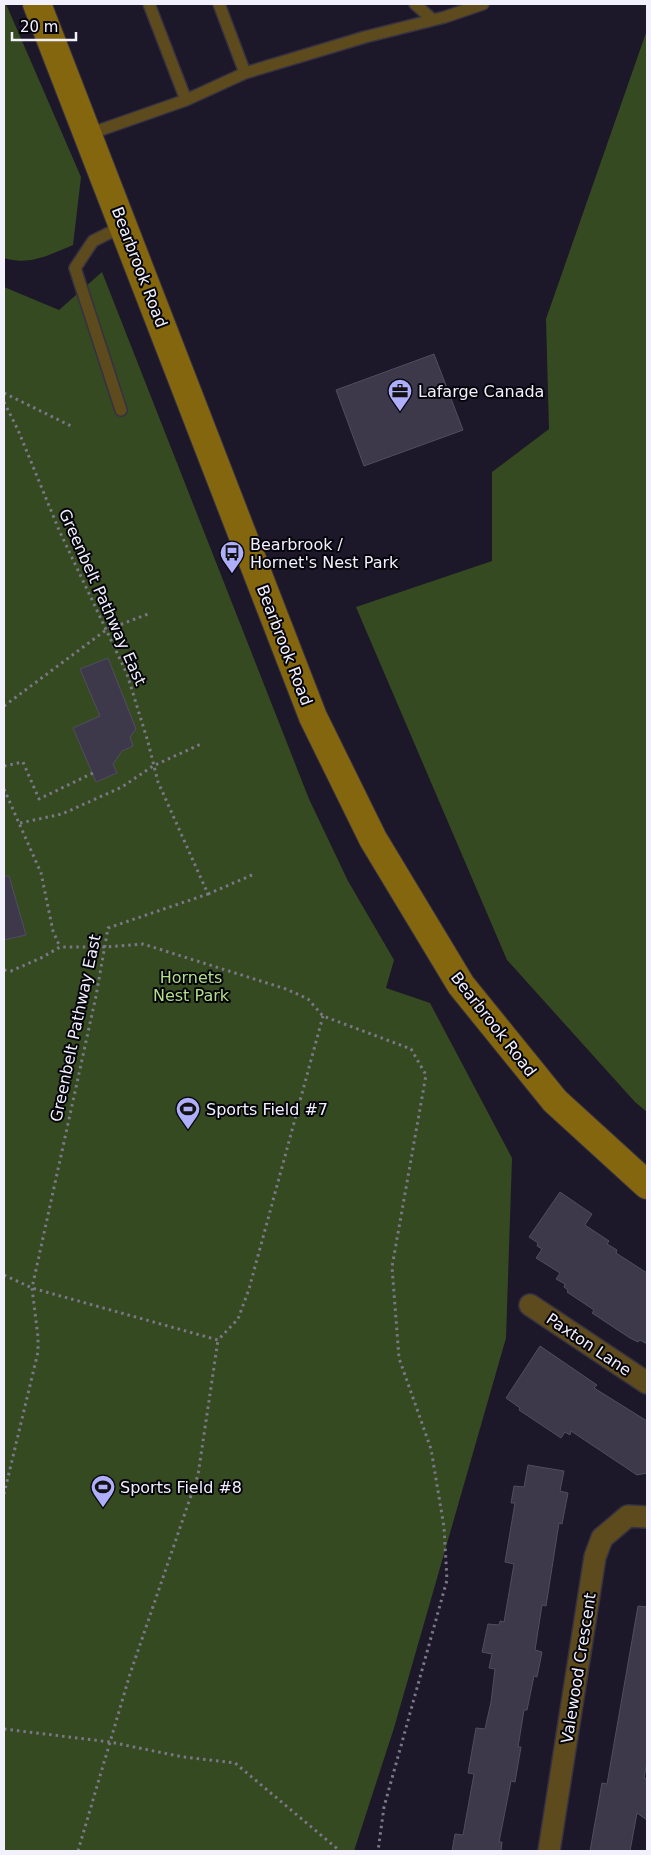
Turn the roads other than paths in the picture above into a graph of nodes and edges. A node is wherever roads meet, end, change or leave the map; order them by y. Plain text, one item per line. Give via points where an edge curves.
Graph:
1 (37, 4) edge
2 (149, 4) edge
3 (219, 4) edge
4 (415, 4) edge
5 (483, 4) edge
6 (433, 20) junction
7 (245, 73) junction
8 (186, 100) junction
9 (89, 134) junction
10 (124, 226) junction
11 (121, 410) dead end
12 (647, 1185) edge
13 (530, 1305) dead end
14 (647, 1383) edge
15 (647, 1518) edge
16 (549, 1851) edge

1 - 9 street, Bearbrook Road
2 - 8 lane
3 - 7 lane
4 - 6 lane
5 - 6 lane
6 - 7 lane
7 - 8 lane
8 - 9 lane
9 - 10 street, Bearbrook Road
10 - 11 lane via 93,241 75,268
10 - 12 street, Bearbrook Road via 313,717 372,839 461,985 556,1101
13 - 14 street, Paxton Lane
15 - 16 street, Valewood Crescent via 628,1516 602,1538 595,1557

